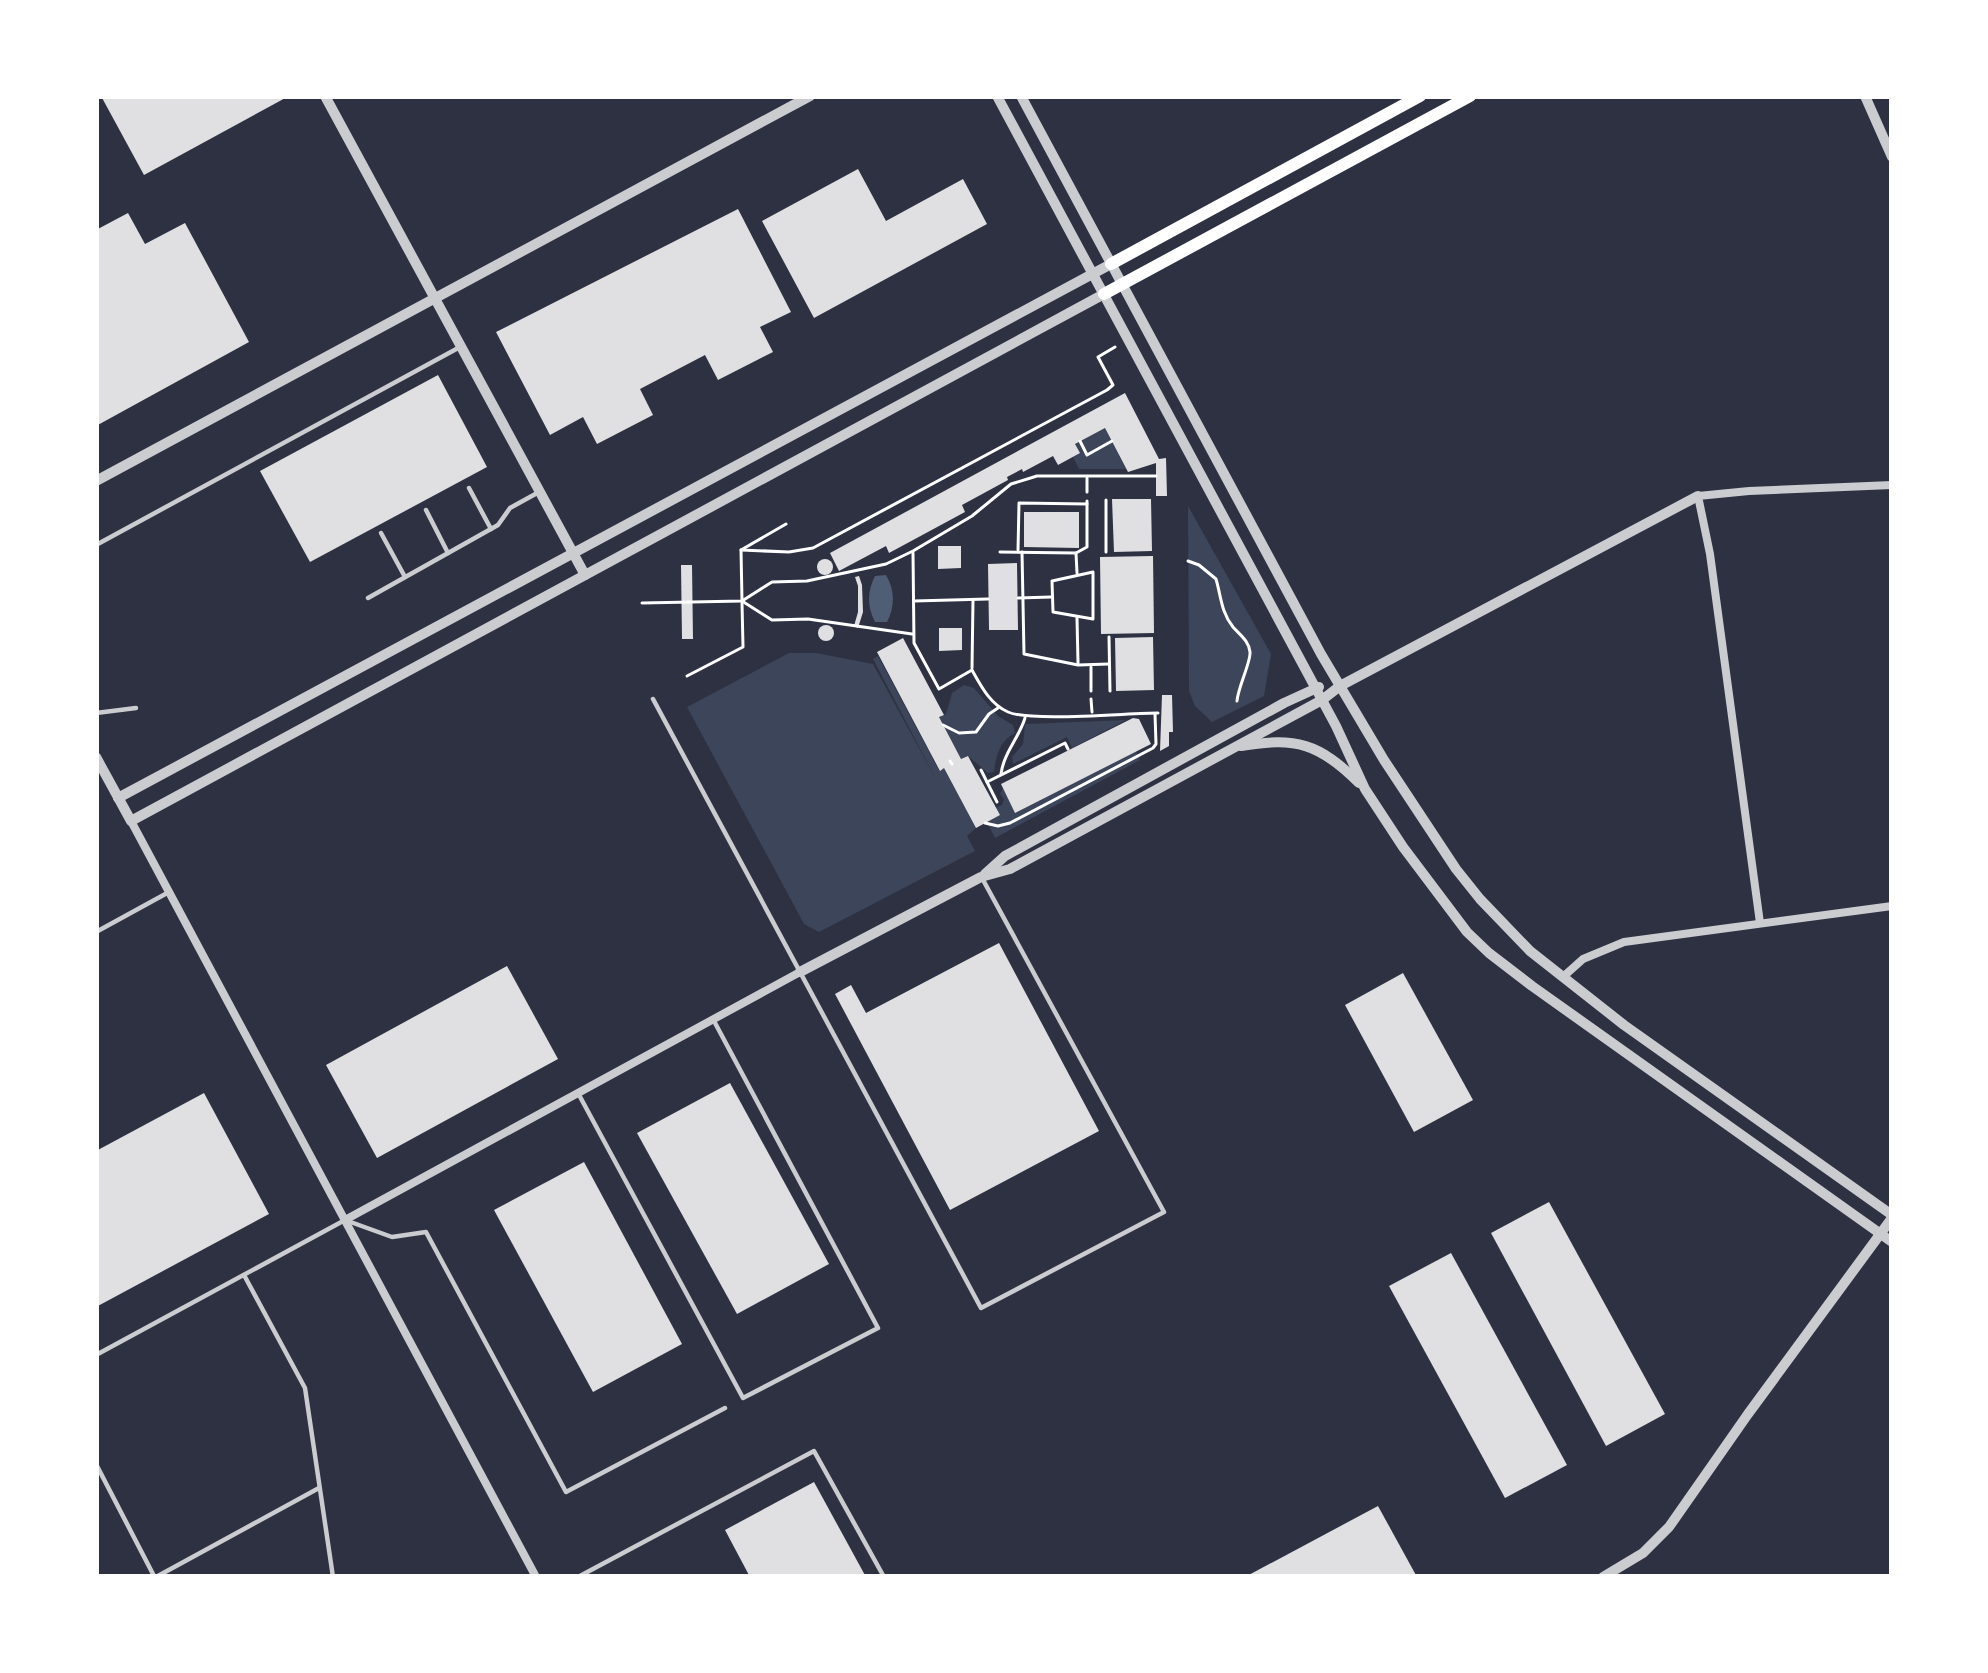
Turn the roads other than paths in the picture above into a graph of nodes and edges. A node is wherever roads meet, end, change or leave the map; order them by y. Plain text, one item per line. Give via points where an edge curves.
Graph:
1 (325, 96) edge
2 (810, 96) edge
3 (997, 96) edge
4 (1022, 96) edge
5 (1420, 96) edge
6 (1470, 96) edge
7 (1865, 96) edge
8 (1892, 157) edge
9 (1112, 264) junction
10 (1093, 274) junction
11 (1122, 284) junction
12 (1104, 294) junction
13 (434, 297) junction
14 (461, 347) junction
15 (96, 482) edge
16 (1892, 485) edge
17 (469, 488) dead end
18 (539, 492) junction
19 (1698, 496) junction
20 (425, 510) dead end
21 (491, 529) junction
22 (381, 533) dead end
23 (96, 545) edge
24 (448, 553) junction
25 (573, 554) junction
26 (585, 575) junction
27 (405, 578) junction
28 (368, 598) dead end
29 (1340, 686) junction
30 (1314, 687) junction
31 (653, 699) dead end
32 (1322, 700) junction
33 (136, 708) dead end
34 (96, 712) edge
35 (1232, 748) junction
36 (96, 757) edge
37 (1365, 789) junction
38 (118, 798) junction
39 (131, 821) junction
40 (981, 877) junction
41 (170, 892) junction
42 (1892, 906) edge
43 (1760, 923) junction
44 (96, 932) edge
45 (800, 972) junction
46 (1564, 976) junction
47 (712, 1019) junction
48 (578, 1093) junction
49 (1892, 1217) edge
50 (345, 1220) junction
51 (1886, 1238) edge
52 (244, 1275) junction
53 (96, 1355) edge
54 (725, 1408) dead end
55 (96, 1464) edge
56 (319, 1488) junction
57 (155, 1577) edge
58 (333, 1577) edge
59 (536, 1577) edge
60 (578, 1577) edge
61 (884, 1577) edge
62 (1603, 1577) edge

1 - 13 street
2 - 13 street
3 - 10 street
4 - 9 street
5 - 9 main road
6 - 11 main road
7 - 8 street
9 - 10 street
9 - 11 street
10 - 12 street
10 - 25 street
11 - 12 main road
11 - 29 street
12 - 26 street
12 - 30 street
13 - 14 street
13 - 15 street
14 - 18 street
14 - 23 lane
16 - 19 street
17 - 21 lane
18 - 21 lane
18 - 25 street
19 - 29 street
19 - 43 street
20 - 24 lane
21 - 24 lane
22 - 27 lane
24 - 27 lane
25 - 26 street
25 - 38 street
26 - 39 street
27 - 28 lane
29 - 30 street
29 - 32 street
29 - 46 street via 1456,868 1502,923
30 - 32 street
30 - 40 street via 1005,856
31 - 45 lane
32 - 35 street
32 - 37 street
33 - 34 lane
35 - 37 street via 1308,745
35 - 40 street via 1010,869
36 - 38 street
37 - 51 street via 1489,953
38 - 39 street
39 - 41 street
40 - 45 street
40 - 45 lane via 1163,1212 981,1308
41 - 44 lane
41 - 50 street
42 - 43 street
43 - 46 street via 1624,942
45 - 47 street
46 - 49 street
47 - 48 street
47 - 48 lane via 878,1328 743,1398
48 - 50 street
49 - 51 street
50 - 52 lane
50 - 54 lane via 392,1237 426,1232 566,1492
50 - 59 street
51 - 62 street via 1670,1527
52 - 53 lane
52 - 56 lane via 304,1388
55 - 57 lane
56 - 57 lane
56 - 58 lane
60 - 61 lane via 814,1450

